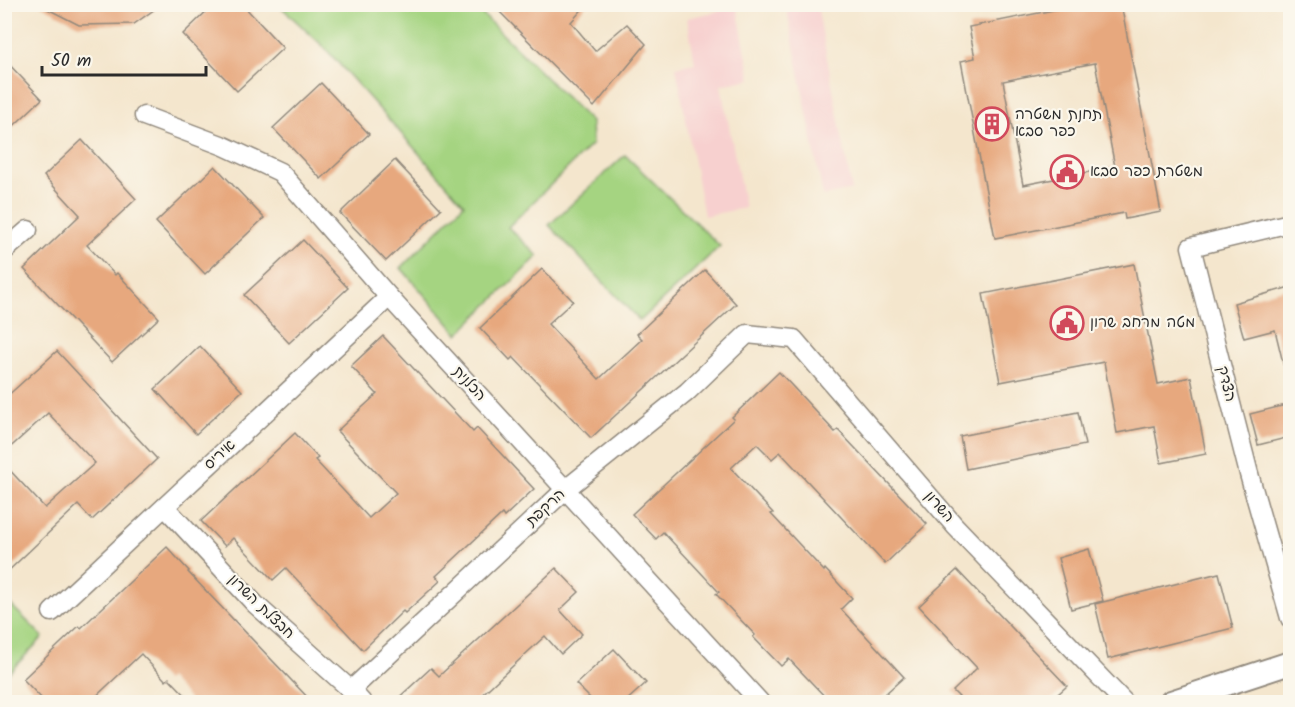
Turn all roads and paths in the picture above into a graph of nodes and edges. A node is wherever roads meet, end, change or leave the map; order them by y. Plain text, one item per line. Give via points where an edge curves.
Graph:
1 (144, 116) dead end
2 (1290, 224) edge
3 (28, 230) dead end
4 (4, 251) edge
5 (389, 297) junction
6 (747, 334) joint
7 (566, 489) junction
8 (165, 507) junction
9 (52, 612) dead end
10 (1290, 618) edge
11 (1290, 663) edge
12 (357, 696) edge
13 (760, 702) edge
14 (1124, 702) edge
15 (1171, 702) edge

1 - 5 street, הכלנית via 280,172
2 - 10 street, הצדק via 1191,248
3 - 4 street
5 - 7 street, הכלנית
5 - 8 street, איריס
6 - 7 street, הרקפת via 687,392
6 - 14 street, השרון via 794,339 955,526
7 - 12 street, הרקפת
7 - 13 street, הכלנית
8 - 9 street, איריס
8 - 12 street, חבצלת השרון via 255,604
11 - 15 street

